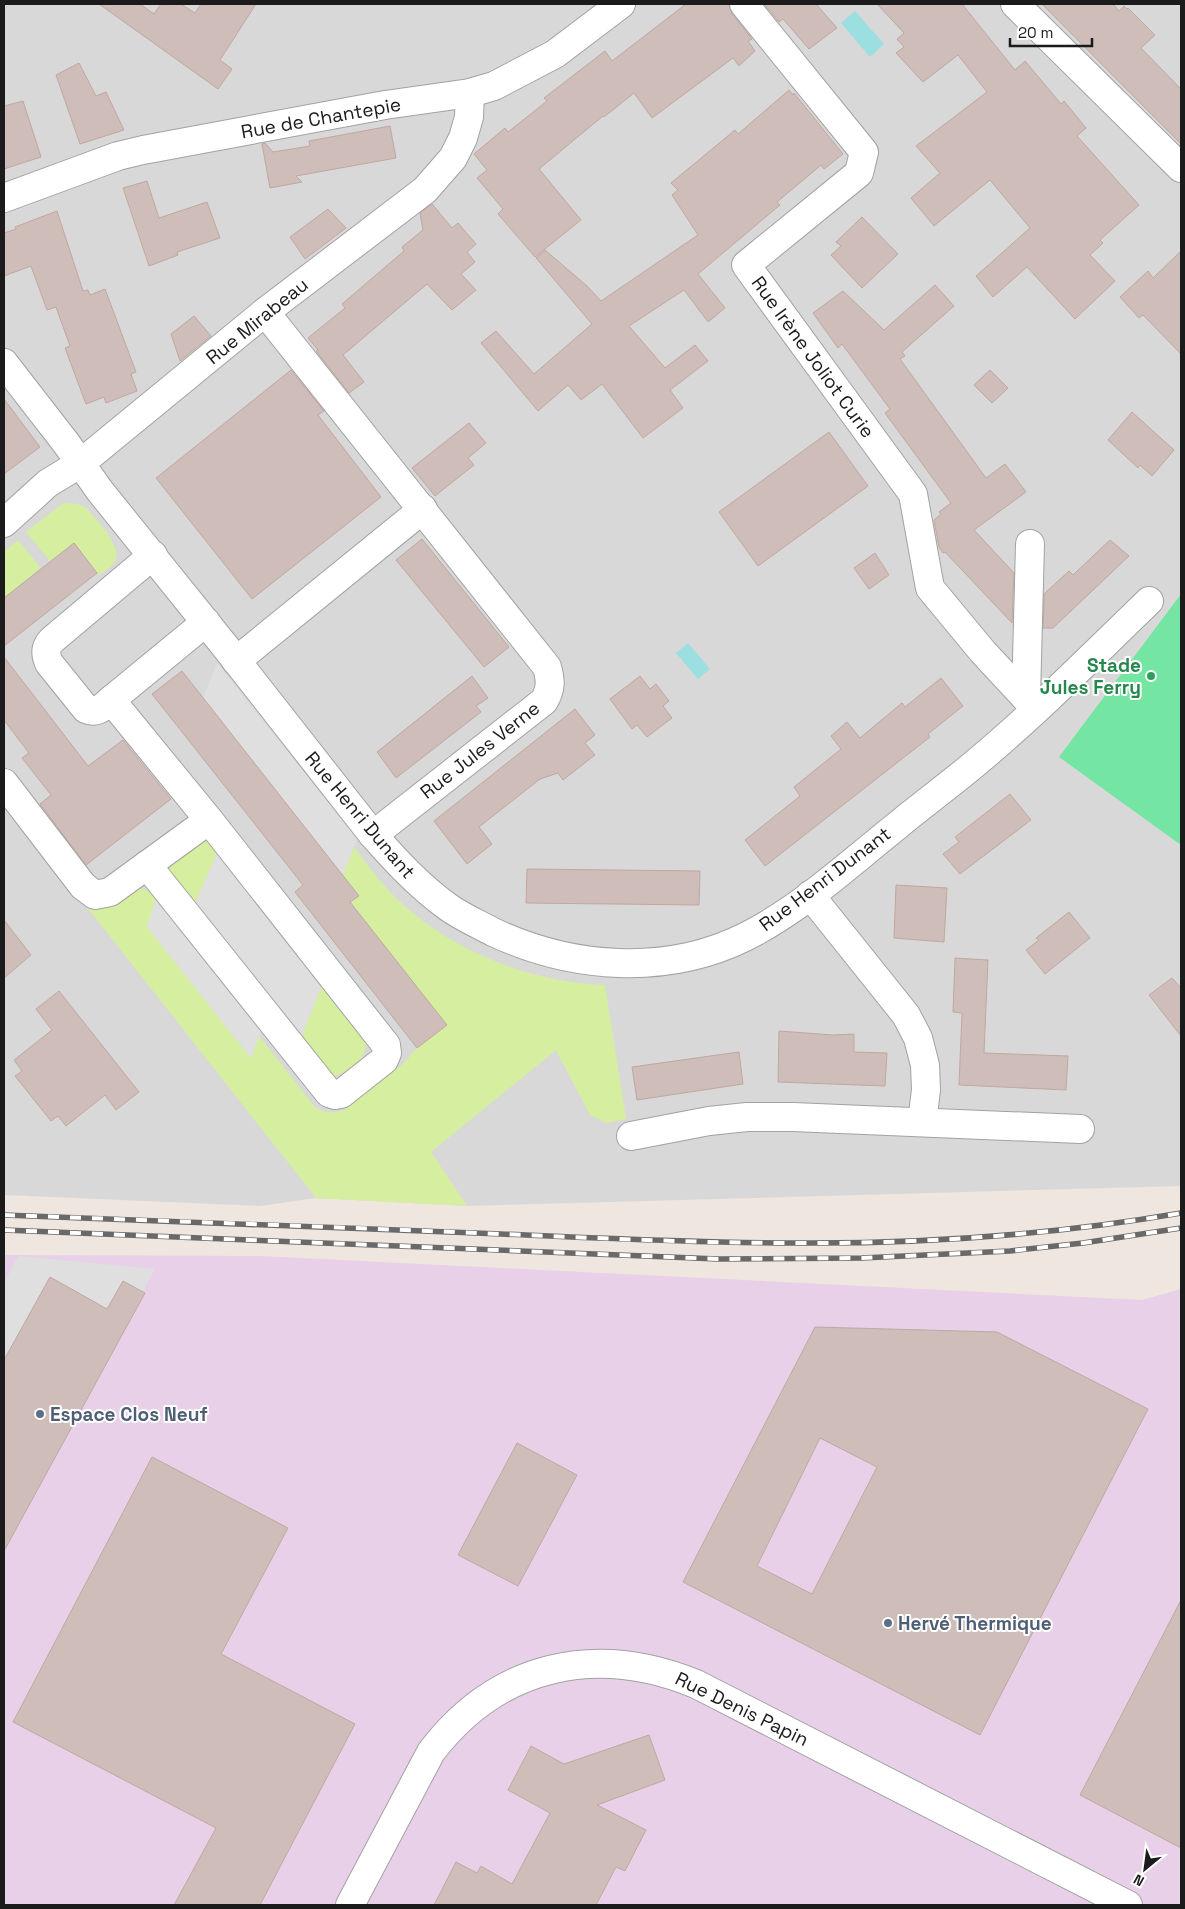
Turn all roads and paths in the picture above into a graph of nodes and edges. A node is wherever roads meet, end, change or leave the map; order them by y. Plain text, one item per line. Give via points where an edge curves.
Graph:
1 (621, 4) edge
2 (744, 4) edge
3 (1015, 4) edge
4 (470, 93) junction
5 (1181, 168) edge
6 (4, 198) edge
7 (265, 312) junction
8 (4, 363) edge
9 (81, 463) junction
10 (422, 509) junction
11 (4, 523) edge
12 (1030, 544) dead end
13 (152, 555) junction
14 (1149, 601) dead end
15 (206, 622) junction
16 (236, 661) junction
17 (111, 700) junction
18 (1031, 704) junction
19 (4, 783) edge
20 (209, 820) junction
21 (373, 835) junction
22 (147, 866) junction
23 (810, 895) junction
24 (922, 1122) junction
25 (1080, 1129) dead end
26 (631, 1136) dead end
27 (350, 1905) edge
28 (1128, 1905) edge

1 - 4 street, Rue de Chantepie via 555,54 494,86
2 - 18 street, Rue Irène Joliot Curie via 864,152 858,173 746,265 913,494 930,588
3 - 5 street
4 - 6 street, Rue de Chantepie via 385,105 144,150 110,159
4 - 7 street, Rue Mirabeau via 464,138 453,158 425,190
7 - 9 street, Rue Mirabeau
7 - 10 street, Rue Jules Verne
8 - 9 street, Rue Henri Dunant
9 - 11 street, Rue Mirabeau via 48,483
9 - 13 street, Rue Henri Dunant
10 - 16 street
10 - 21 street, Rue Jules Verne via 548,667 551,680 544,701
12 - 18 street
13 - 15 street, Rue Henri Dunant
13 - 17 street via 46,648 49,663 86,708 100,710
14 - 18 street, Rue Henri Dunant
15 - 16 street, Rue Henri Dunant
15 - 17 street
16 - 21 street, Rue Henri Dunant
17 - 20 street
18 - 23 street, Rue Henri Dunant via 973,766
19 - 22 street via 88,891 95,895 110,892
20 - 22 street
20 - 22 street via 386,1045 384,1060 341,1094 329,1092
21 - 23 street, Rue Henri Dunant via 418,884 473,922 530,947 597,962 639,964 676,960 712,951 771,923
23 - 24 street via 906,1015 914,1030 925,1065
24 - 25 street
24 - 26 street via 748,1117
27 - 28 street, Rue Denis Papin via 431,1752 465,1714 511,1684 541,1671 610,1663 658,1671 696,1684

